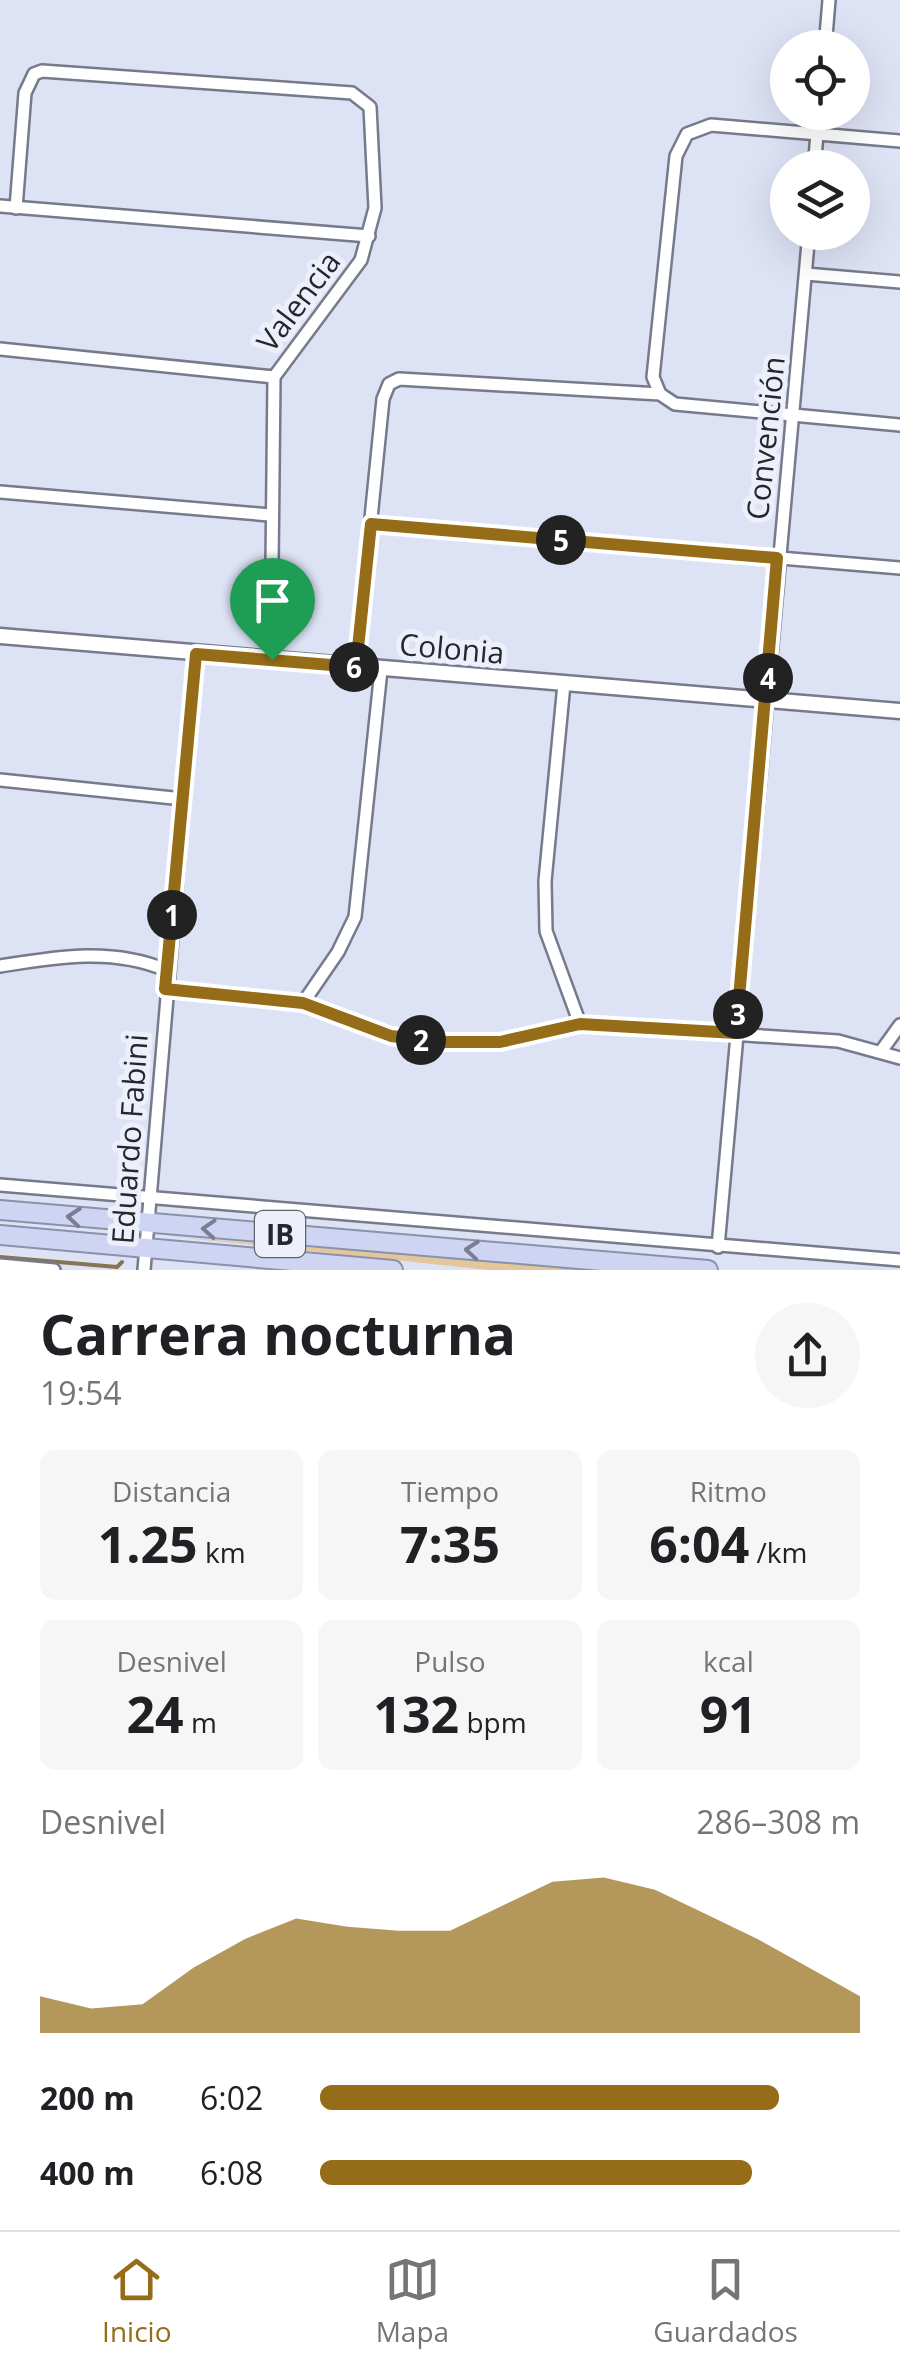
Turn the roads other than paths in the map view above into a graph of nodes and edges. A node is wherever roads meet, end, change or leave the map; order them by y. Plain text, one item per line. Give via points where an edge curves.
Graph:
1 (829, 0) edge
2 (826, 30) edge
3 (817, 130) edge
4 (817, 134) junction
5 (900, 141) edge
6 (816, 150) edge
7 (0, 206) edge
8 (16, 208) junction
9 (369, 236) junction
10 (808, 250) edge
11 (806, 274) junction
12 (900, 282) edge
13 (0, 349) edge
14 (274, 377) junction
15 (660, 394) junction
16 (794, 416) junction
17 (900, 425) edge
18 (0, 492) edge
19 (270, 515) junction
20 (371, 524) junction
21 (777, 558) junction
22 (900, 568) edge
23 (0, 636) edge
24 (196, 654) junction
25 (272, 660) junction
26 (356, 667) junction
27 (381, 670) junction
28 (564, 684) junction
29 (766, 699) junction
30 (900, 711) edge
31 (0, 780) edge
32 (183, 799) junction
33 (0, 966) edge
34 (166, 970) junction
35 (165, 989) junction
36 (303, 1003) junction
37 (580, 1024) junction
38 (900, 1025) edge
39 (736, 1033) junction
40 (882, 1050) junction
41 (900, 1058) edge
42 (0, 1185) edge
43 (150, 1195) junction
44 (0, 1210) edge
45 (148, 1223) junction
46 (0, 1235) edge
47 (718, 1247) junction
48 (146, 1249) junction
49 (900, 1260) edge
50 (0, 1265) edge
51 (54, 1270) edge
52 (144, 1270) edge
53 (392, 1270) edge
54 (708, 1270) edge

1 - 2 street
3 - 4 street
4 - 5 street
4 - 6 street
4 - 15 street via 711,126 686,134 676,156 653,377
7 - 8 street
8 - 9 street
8 - 9 street, Valencia via 26,93 34,74 50,69 362,97 374,117
9 - 14 street, Valencia via 345,287
10 - 11 street, Convención
11 - 12 street
11 - 16 street, Convención
13 - 14 street
14 - 19 street, Valencia
15 - 16 street via 674,404
15 - 20 street via 389,384
16 - 17 street
16 - 21 street, Convención
18 - 19 street
19 - 25 street, Valencia
20 - 21 street
20 - 26 street
21 - 22 street
21 - 29 street, Convención
23 - 24 street, Colonia
24 - 25 street, Colonia
24 - 32 street, Eduardo Fabini
25 - 26 street, Colonia
26 - 27 street, Colonia
27 - 28 street, Colonia
27 - 36 street via 354,917
28 - 29 street, Colonia
28 - 37 street via 546,930
29 - 30 street, Colonia
29 - 39 street, Convención
31 - 32 street
32 - 34 street, Eduardo Fabini
33 - 34 street via 110,955
34 - 35 street, Eduardo Fabini
35 - 36 street
35 - 43 street, Eduardo Fabini
36 - 37 street via 391,1036 440,1042 500,1042
37 - 39 street
38 - 40 street
39 - 40 street
39 - 47 street, Convención
40 - 41 street
42 - 43 street
43 - 45 street, Eduardo Fabini
43 - 47 street
45 -> 44 highway, IB
45 - 48 street, Eduardo Fabini
54 -> 45 highway, IB
46 - 48 highway, IB
47 - 49 street
48 - 52 street, Eduardo Fabini
48 - 53 highway, IB
50 - 51 street

